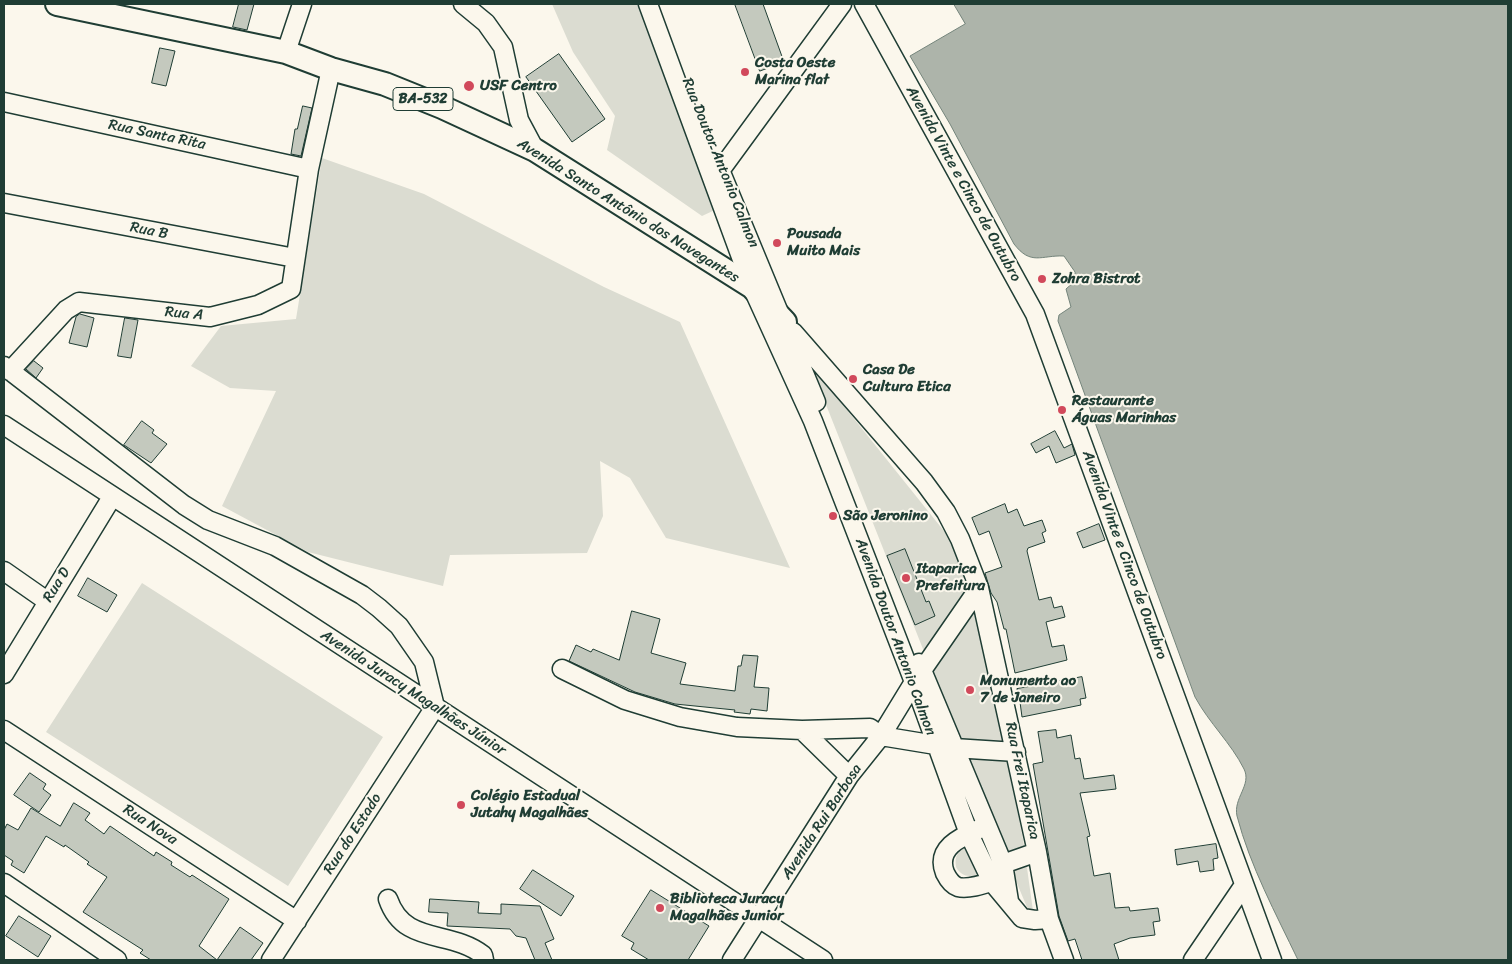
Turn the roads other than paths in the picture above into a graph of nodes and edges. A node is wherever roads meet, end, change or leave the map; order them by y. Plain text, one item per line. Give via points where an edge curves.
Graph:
1 (57, 4) edge
2 (302, 4) edge
3 (463, 4) edge
4 (842, 4) edge
5 (864, 4) edge
6 (655, 6) edge
7 (286, 52) junction
8 (331, 69) junction
9 (4, 102) edge
10 (535, 150) junction
11 (309, 169) junction
12 (717, 176) junction
13 (4, 203) edge
14 (295, 258) junction
15 (752, 287) junction
16 (785, 322) junction
17 (7, 368) edge
18 (818, 420) junction
19 (4, 425) edge
20 (112, 497) junction
21 (4, 571) edge
22 (979, 588) junction
23 (47, 601) junction
24 (562, 668) dead end
25 (4, 674) edge
26 (918, 676) junction
27 (436, 707) junction
28 (4, 730) edge
29 (802, 730) junction
30 (881, 736) junction
31 (935, 744) junction
32 (954, 748) junction
33 (1016, 752) junction
34 (849, 776) junction
35 (986, 826) junction
36 (969, 834) junction
37 (1038, 852) junction
38 (1000, 874) junction
39 (4, 883) edge
40 (1244, 885) junction
41 (388, 899) dead end
42 (1049, 919) junction
43 (759, 920) junction
44 (297, 921) junction
45 (117, 960) edge
46 (271, 960) edge
47 (484, 960) edge
48 (732, 960) edge
49 (823, 960) edge
50 (1064, 960) edge
51 (1193, 960) edge
52 (1272, 960) edge

1 - 7 main road, Avenida Santo Antônio dos Navegantes / BA-532
2 - 7 street
3 - 10 street via 486,23 503,47 519,120
4 - 12 street
5 - 40 street, Avenida Vinte e Cinco de Outubro via 1035,314
6 - 12 street, Rua Doutor Antonio Calmon
7 - 8 main road, Avenida Santo Antônio dos Navegantes / BA-532
8 - 10 main road, Avenida Santo Antônio dos Navegantes / BA-532 via 384,84 442,107
8 - 11 street, Rua A
9 - 11 street, Rua Santa Rita
10 - 15 main road, Avenida Santo Antônio dos Navegantes / BA-532
11 - 14 street, Rua A
12 - 15 street, Rua Doutor Antonio Calmon
12 - 16 street, Rua Doutor Antonio Calmon
13 - 14 street, Rua B
14 - 17 street, Rua A via 291,289 258,305 219,315 198,317 79,302 66,310
15 - 16 main road, Avenida Santo Antônio dos Navegantes / BA-532
15 - 18 street, Avenida Doutor Antonio Calmon / BA-532
16 - 18 street, Avenida Doutor Antonio Calmon / BA-532
16 - 22 street, Rua Frei Itaparica / BA-532 via 940,502 960,539
17 - 27 street via 184,505 208,520 275,546 379,608 399,626 420,656
18 - 26 street, Avenida Doutor Antonio Calmon / BA-532
19 - 20 street, Avenida Juracy Magalhães Júnior
20 - 23 street, Rua D
20 - 27 street, Avenida Juracy Magalhães Júnior
21 - 23 street
22 - 26 street, Avenida Rui Barbosa
22 - 33 street, Rua Frei Itaparica / BA-532
23 - 25 street, Rua D
24 - 29 street via 625,700 680,717 737,726
26 - 30 street, Avenida Rui Barbosa
26 - 31 street, Avenida Doutor Antonio Calmon / BA-532
26 - 32 street, Avenida Doutor Antonio Calmon / BA-532
27 - 43 street, Avenida Juracy Magalhães Júnior
27 - 44 street, Rua do Estado
28 - 44 street, Rua Nova
29 - 30 street via 870,728
29 - 34 street
30 - 31 street
30 - 34 street, Avenida Rui Barbosa
31 - 32 street
31 - 36 street, Avenida Doutor Antonio Calmon / BA-532
32 - 33 street
32 - 35 street, Avenida Doutor Antonio Calmon / BA-532
33 - 37 street, Rua Frei Itaparica / BA-532
34 - 43 street, Avenida Rui Barbosa
35 - 36 street
35 - 38 street, Avenida Doutor Antonio Calmon / BA-532
36 - 38 street, Avenida Doutor Antonio Calmon / BA-532
36 - 38 street via 947,849 943,866 952,884 961,887
37 - 38 street
37 - 42 street, Rua Frei Itaparica / BA-532
38 - 42 street, Avenida Doutor Antonio Calmon / BA-532 via 1009,901 1022,918
39 - 45 street
40 - 51 street
40 - 52 street, Avenida Vinte e Cinco de Outubro
41 - 47 street via 392,911 410,929 465,945 482,955
42 - 50 street, Rua Frei Itaparica
43 - 48 street, Avenida Rui Barbosa
43 - 49 street, Avenida Juracy Magalhães Júnior
44 - 46 street, Rua do Estado

